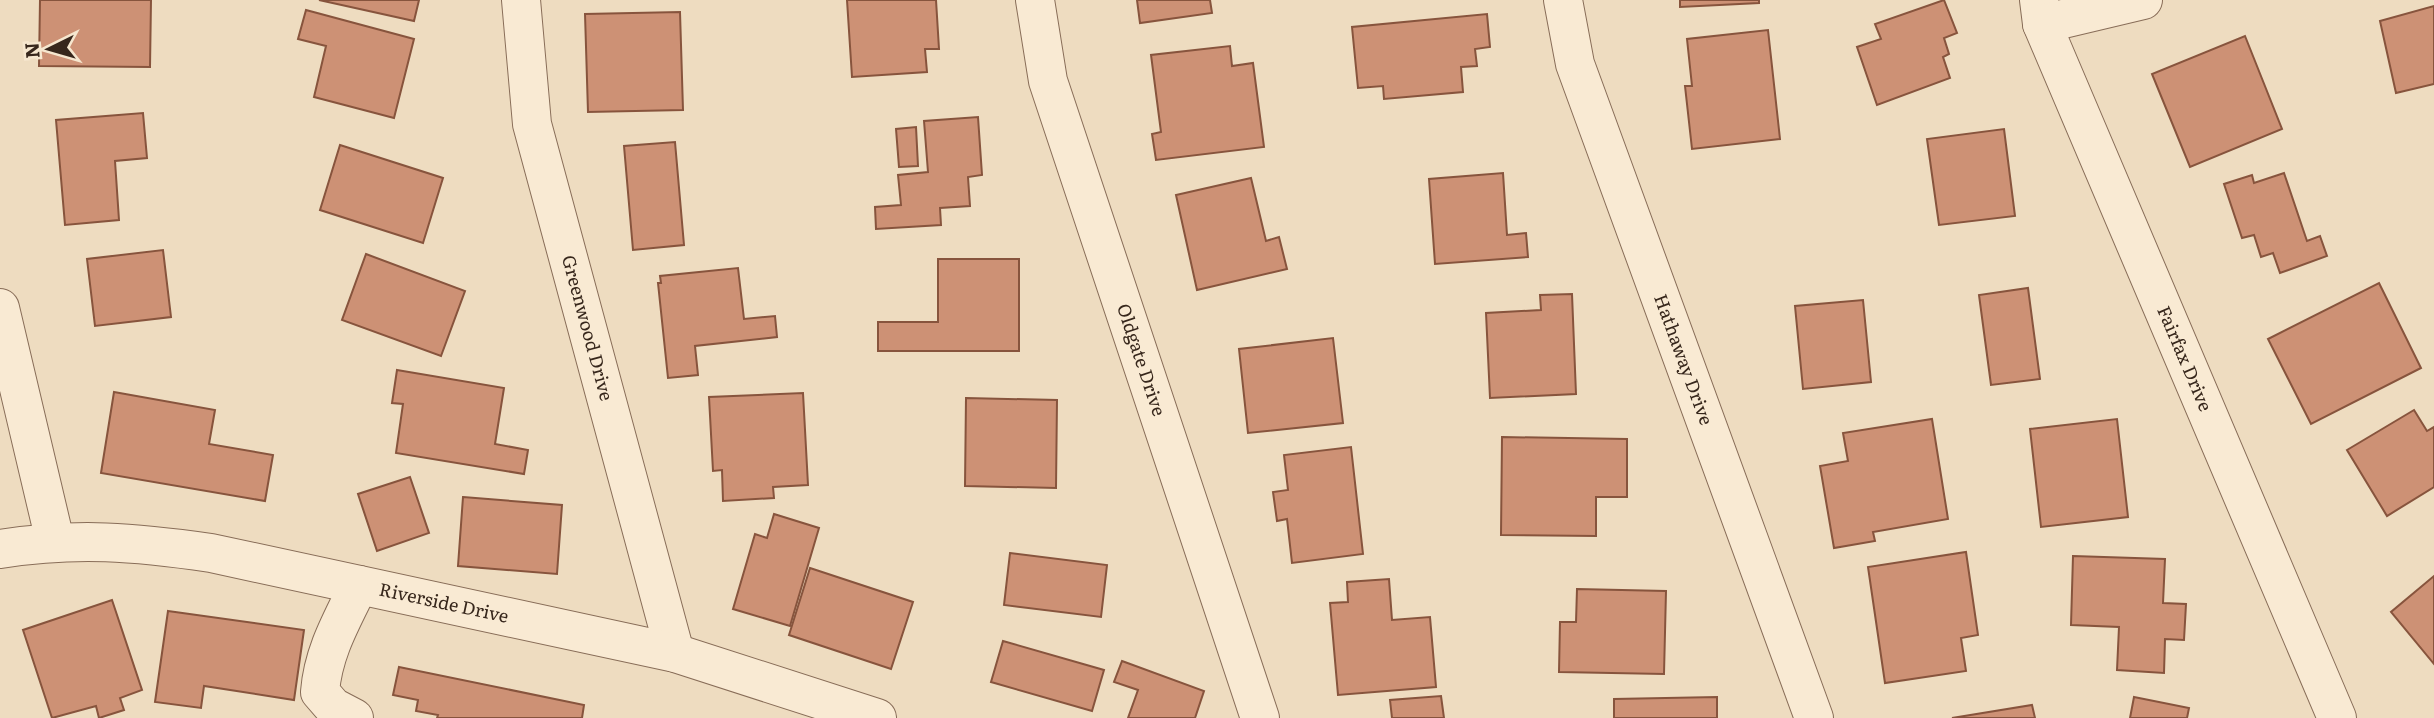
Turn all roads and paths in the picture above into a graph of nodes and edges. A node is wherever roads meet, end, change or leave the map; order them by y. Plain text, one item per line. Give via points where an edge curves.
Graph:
1 (522, 0) edge
2 (1035, 0) edge
3 (1563, 0) edge
4 (2143, 0) edge
5 (2040, 12) edge
6 (0, 308) edge
7 (55, 541) junction
8 (0, 549) edge
9 (359, 585) junction
10 (675, 653) junction
11 (354, 718) edge
12 (877, 718) edge
13 (1260, 718) edge
14 (1814, 718) edge
15 (2337, 718) edge

1 - 10 street, Greenwood Drive via 532,124
2 - 13 street, Oldgate Drive via 1048,81
3 - 14 street, Hathaway Drive via 1575,64
4 - 5 street
5 - 15 street, Fairfax Drive
6 - 7 street
7 - 8 street, Riverside Drive
7 - 9 street, Riverside Drive via 135,542 211,553
9 - 10 street, Riverside Drive
9 - 11 street via 332,638 320,692 333,707
10 - 12 street, Riverside Drive

